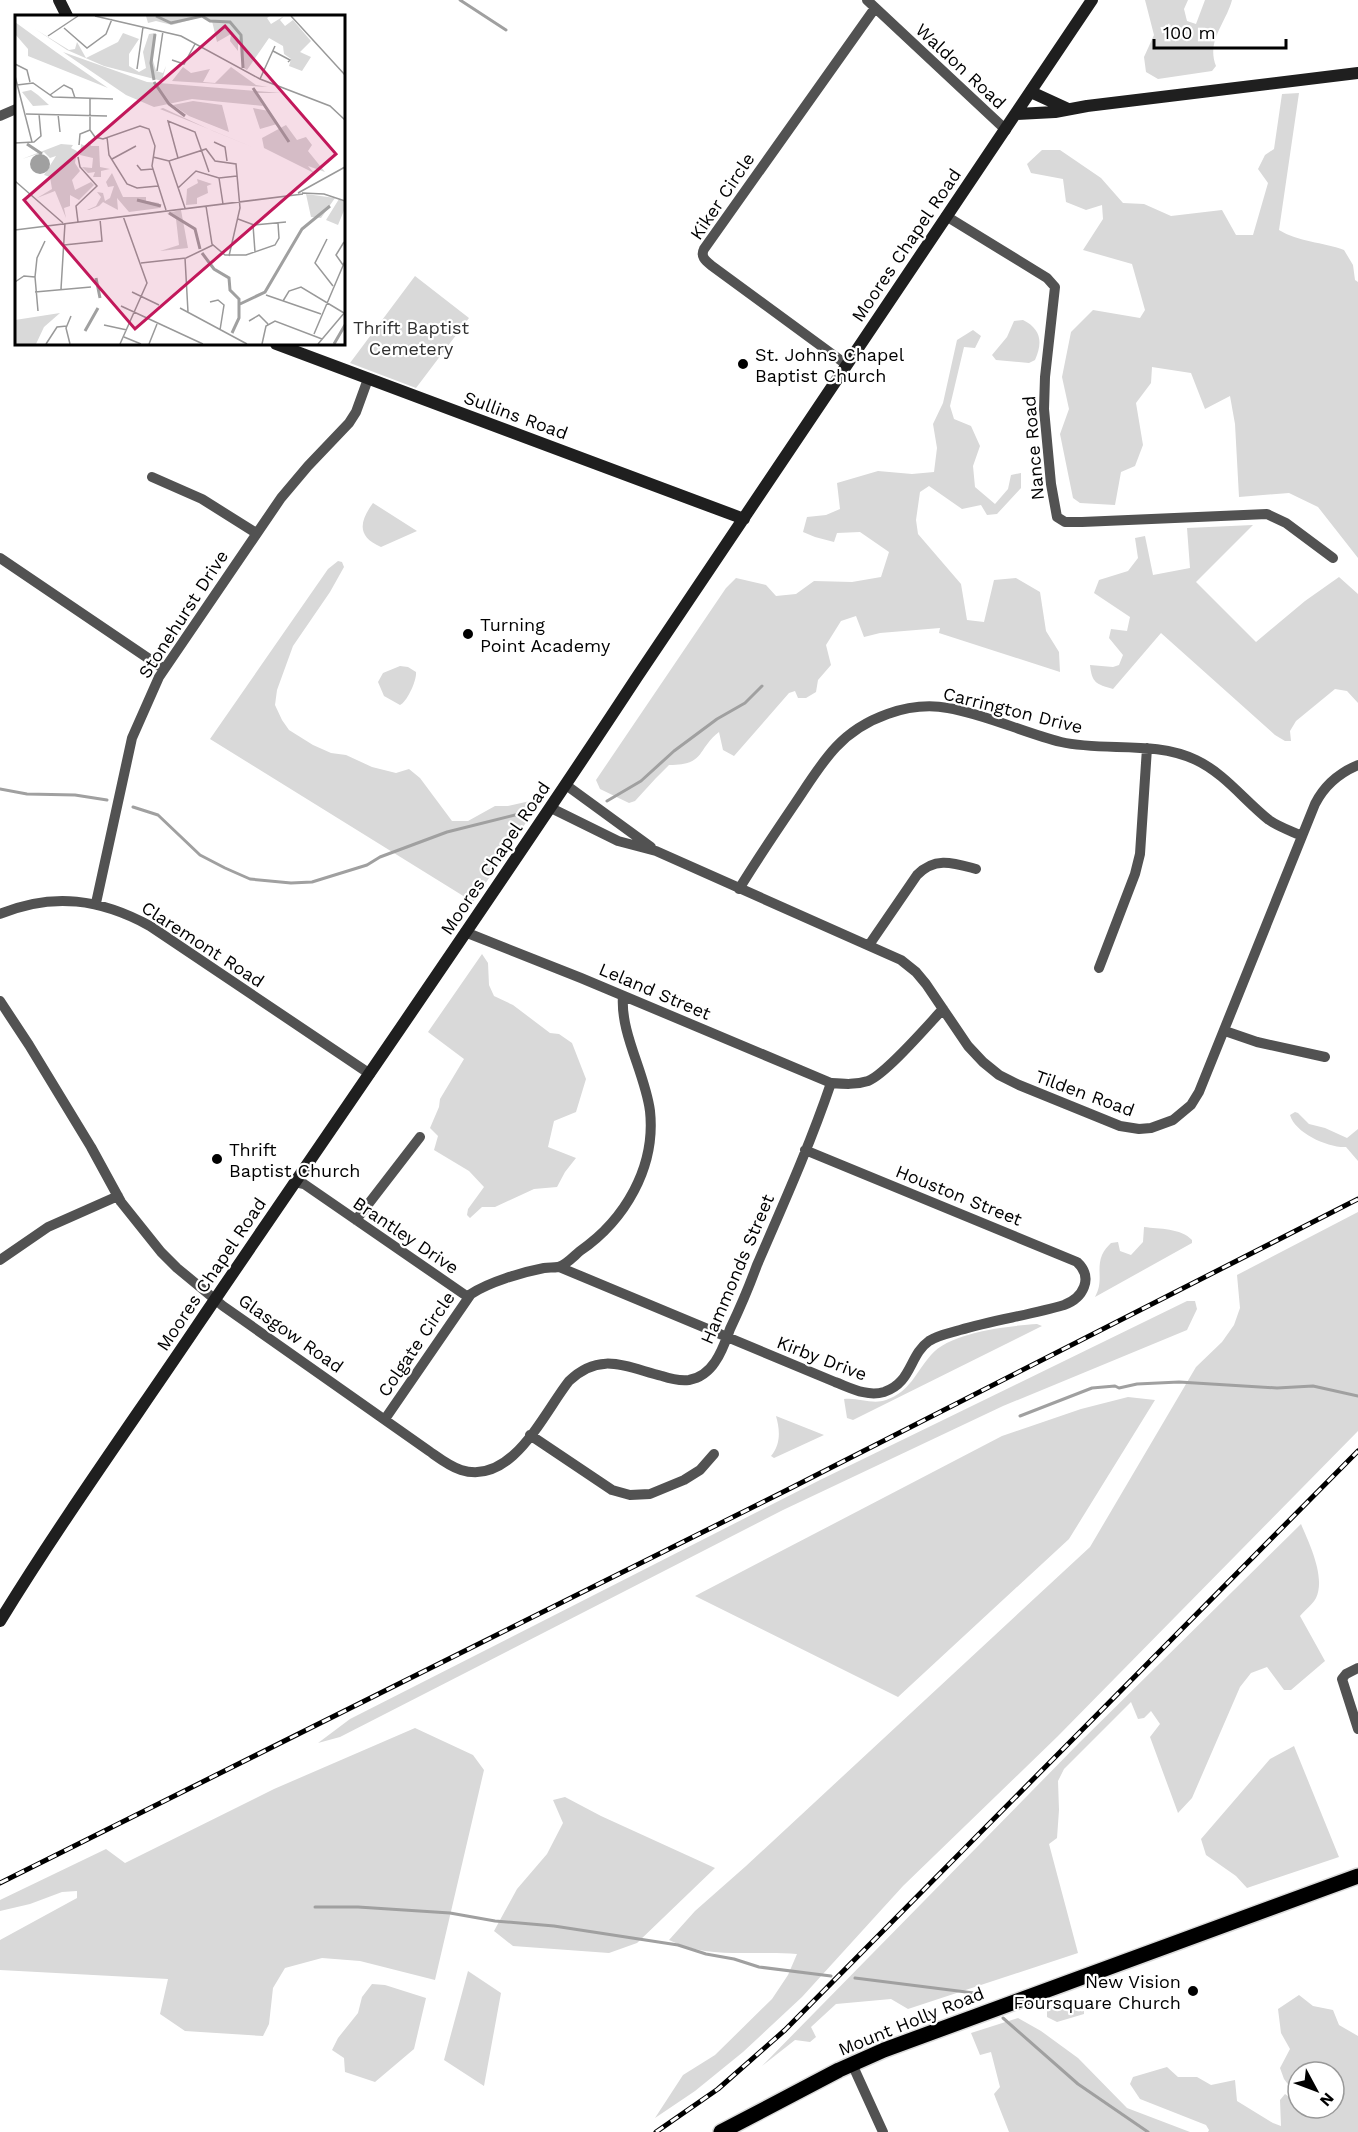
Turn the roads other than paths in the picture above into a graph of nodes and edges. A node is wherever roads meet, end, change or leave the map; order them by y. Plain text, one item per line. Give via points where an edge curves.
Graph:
1 (59, 0) edge
2 (1092, 0) edge
3 (871, 4) edge
4 (66, 15) edge
5 (1358, 73) edge
6 (1031, 92) junction
7 (15, 109) edge
8 (1068, 109) junction
9 (1017, 114) junction
10 (0, 116) edge
11 (1006, 130) junction
12 (946, 216) junction
13 (279, 345) edge
14 (847, 365) junction
15 (368, 379) junction
16 (152, 477) dead end
17 (744, 519) junction
18 (256, 533) junction
19 (0, 558) edge
20 (1333, 558) dead end
21 (164, 669) junction
22 (1147, 748) junction
23 (1358, 765) edge
24 (566, 785) junction
25 (551, 808) junction
26 (1302, 836) junction
27 (656, 851) junction
28 (976, 869) dead end
29 (739, 889) junction
30 (96, 903) junction
31 (0, 914) edge
32 (465, 932) junction
33 (869, 945) junction
34 (1099, 968) dead end
35 (622, 996) junction
36 (0, 1000) edge
37 (943, 1009) junction
38 (1225, 1031) junction
39 (1325, 1056) dead end
40 (370, 1074) junction
41 (831, 1083) junction
42 (420, 1137) dead end
43 (805, 1150) junction
44 (295, 1182) junction
45 (118, 1196) junction
46 (356, 1220) junction
47 (3, 1252) edge
48 (559, 1267) junction
49 (1086, 1284) joint
50 (468, 1297) junction
51 (215, 1299) junction
52 (726, 1338) junction
53 (385, 1419) junction
54 (530, 1435) junction
55 (714, 1454) dead end
56 (479, 1472) joint
57 (0, 1621) edge
58 (1358, 1668) edge
59 (1358, 1730) edge
60 (1358, 1876) edge
61 (852, 2064) junction
62 (721, 2132) edge
63 (883, 2132) edge

1 - 4 main road
2 - 6 main road, Moores Chapel Road
3 - 11 street, Waldon Road
3 - 14 street, Kiker Circle via 702,254 712,266
5 - 8 main road
6 - 8 main road
6 - 9 main road, Moores Chapel Road
7 - 10 street
8 - 9 main road
9 - 11 main road, Moores Chapel Road
11 - 12 main road, Moores Chapel Road
12 - 14 main road, Moores Chapel Road
12 - 20 street, Nance Road via 1047,278 1055,287 1044,409 1053,498 1061,520 1267,514
13 - 15 main road, Sullins Road
14 - 17 main road, Moores Chapel Road
15 - 17 main road, Sullins Road
15 - 18 street, Stonehurst Drive via 349,423 292,483
16 - 18 street via 202,499
17 - 24 main road, Moores Chapel Road
18 - 21 street, Stonehurst Drive
19 - 21 street
21 - 30 street, Stonehurst Drive via 132,738
22 - 26 street, Carrington Drive via 1182,754 1206,765 1270,820
22 - 29 street, Carrington Drive via 1062,742 946,708 915,708 888,714 850,734 827,758
22 - 34 street via 1140,854
23 - 26 street, Tilden Road via 1340,775 1319,796
24 - 25 main road, Moores Chapel Road
24 - 27 street, Tilden Road
25 - 27 street, Tilden Road via 618,841
25 - 32 main road, Moores Chapel Road
26 - 38 street, Tilden Road
27 - 29 street, Tilden Road
28 - 33 street via 940,862 927,867 917,875
29 - 33 street, Tilden Road
30 - 31 street, Claremont Road via 41,902
30 - 40 street, Claremont Road via 150,926
32 - 35 street, Leland Street
32 - 40 main road, Moores Chapel Road
33 - 37 street, Tilden Road via 911,967
35 - 41 street, Leland Street
35 - 48 street, Colgate Circle via 624,1017 648,1101 648,1153 639,1180 617,1217 594,1241
36 - 45 street, Glasgow Road
37 - 38 street, Tilden Road via 968,1046 999,1075 1131,1129 1162,1125 1191,1104
37 - 41 street via 873,1078 858,1083
38 - 39 street
40 - 44 main road, Moores Chapel Road
41 - 43 street, Hammonds Street
42 - 46 street
43 - 49 street, Houston Street via 1067,1257 1081,1266
43 - 52 street, Hammonds Street
44 - 46 street, Brantley Drive
44 - 51 main road, Moores Chapel Road
45 - 47 street
45 - 51 street, Glasgow Road via 161,1252
46 - 50 street, Brantley Drive
48 - 50 street, Colgate Circle via 547,1267 483,1287
48 - 52 street, Kirby Drive
49 - 52 street, Kirby Drive via 1077,1298 1064,1305 936,1337 922,1347 900,1383 880,1393 854,1390
50 - 53 street, Colgate Circle
51 - 53 street, Glasgow Road
51 - 57 main road, Moores Chapel Road
52 - 54 street, Hammonds Street via 714,1363 693,1379 606,1363 585,1368 569,1381
53 - 56 street, Glasgow Road via 450,1465
54 - 55 street via 612,1490 630,1495 651,1494 684,1480
54 - 56 street, Hammonds Street via 504,1464
58 - 59 street via 1342,1679
60 - 61 main road, Mount Holly Road
61 - 62 main road, Mount Holly Road
61 - 63 street

